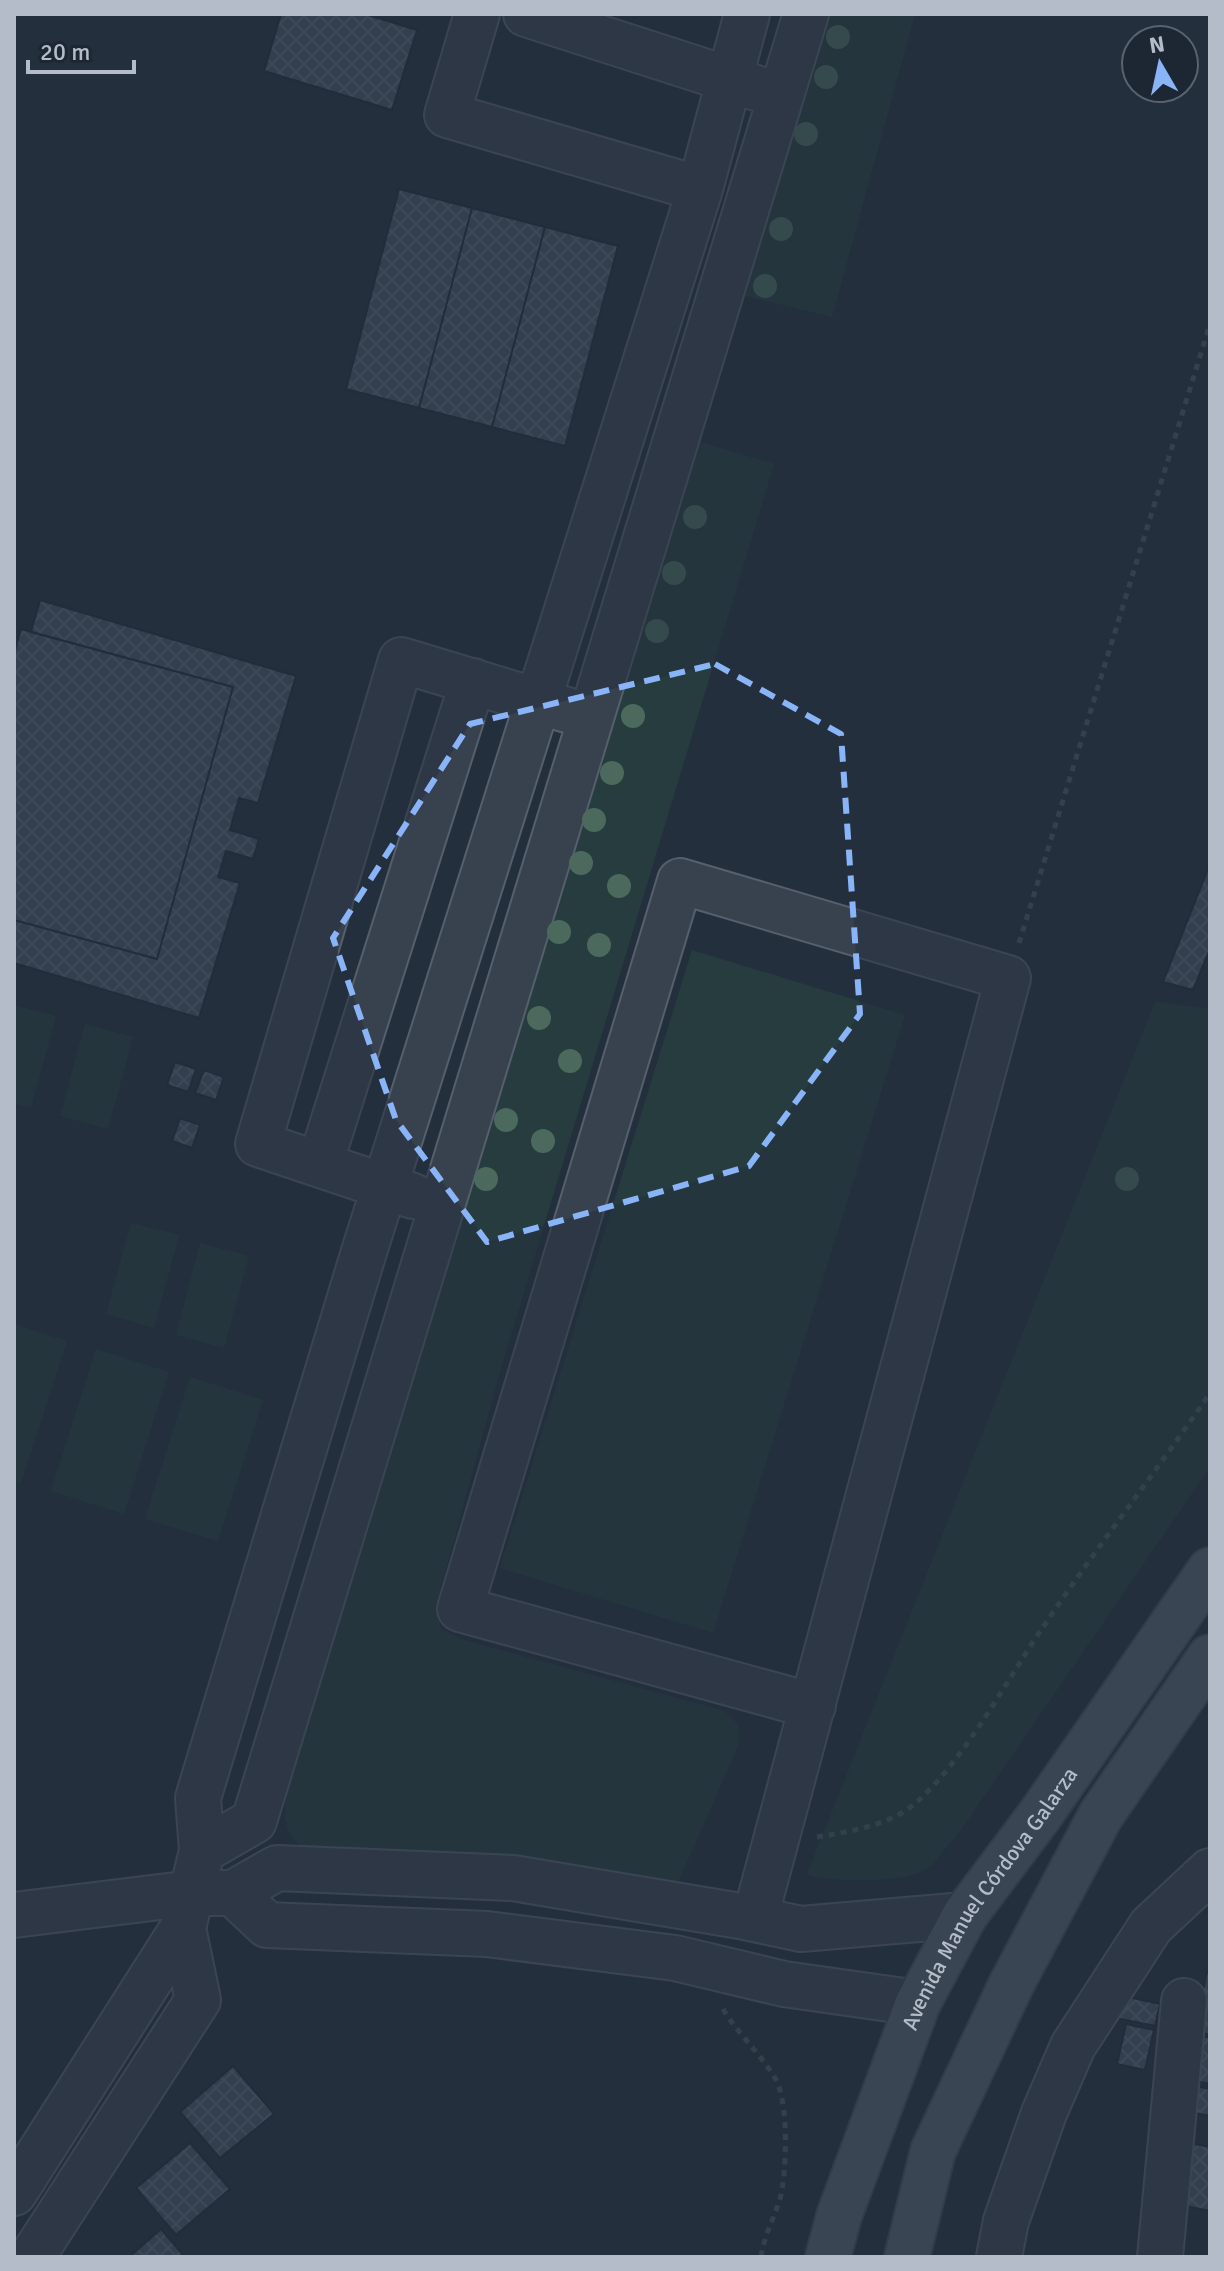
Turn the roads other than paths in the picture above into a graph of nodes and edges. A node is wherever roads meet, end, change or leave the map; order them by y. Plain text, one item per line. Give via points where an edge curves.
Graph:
1 (477, 14) edge
2 (747, 14) edge
3 (806, 14) edge
4 (532, 15) edge
5 (729, 79) junction
6 (781, 96) junction
7 (700, 189) junction
8 (473, 681) junction
9 (539, 701) junction
10 (592, 718) junction
11 (320, 1164) junction
12 (385, 1186) junction
13 (443, 1207) junction
14 (1210, 1570) edge
15 (1210, 1657) edge
16 (813, 1706) junction
17 (202, 1851) junction
18 (1210, 1871) edge
19 (203, 1905) junction
20 (64, 1911) junction
21 (14, 1915) edge
22 (965, 1915) junction
23 (755, 1918) junction
24 (14, 1940) edge
25 (1184, 2001) dead end
26 (918, 2003) junction
27 (14, 2193) edge
28 (32, 2257) edge
29 (828, 2257) edge
30 (907, 2257) edge
31 (999, 2257) edge
32 (1160, 2257) edge

1 - 7 street via 447,115
2 - 5 street
3 - 6 street
4 - 5 street
5 - 6 street
5 - 7 street
6 - 10 street
7 - 9 street
8 - 9 street
8 - 11 street
8 - 11 street via 401,660 258,1144
9 - 10 street
9 - 12 street
10 - 13 street
11 - 12 street
12 - 13 street
12 - 17 street via 198,1798
13 - 17 street via 254,1821
14 - 22 main road, Avenida Manuel Córdova Galarza
15 - 30 main road via 1101,1815 1011,1985 933,2151
16 - 16 street via 1008,978 680,881 460,1609
16 - 23 street
17 - 19 street
18 - 31 street via 1151,1926 1073,2046 1006,2221
19 - 20 street
19 - 23 street via 277,1868 513,1878
19 - 26 street via 267,1925 487,1934 675,1958 784,1984
19 - 27 street
19 - 28 street via 198,2000
20 - 21 street
20 - 24 street
22 - 23 street via 801,1929
22 - 26 main road, Avenida Manuel Córdova Galarza
25 - 32 street
26 - 29 main road, Avenida Manuel Córdova Galarza

